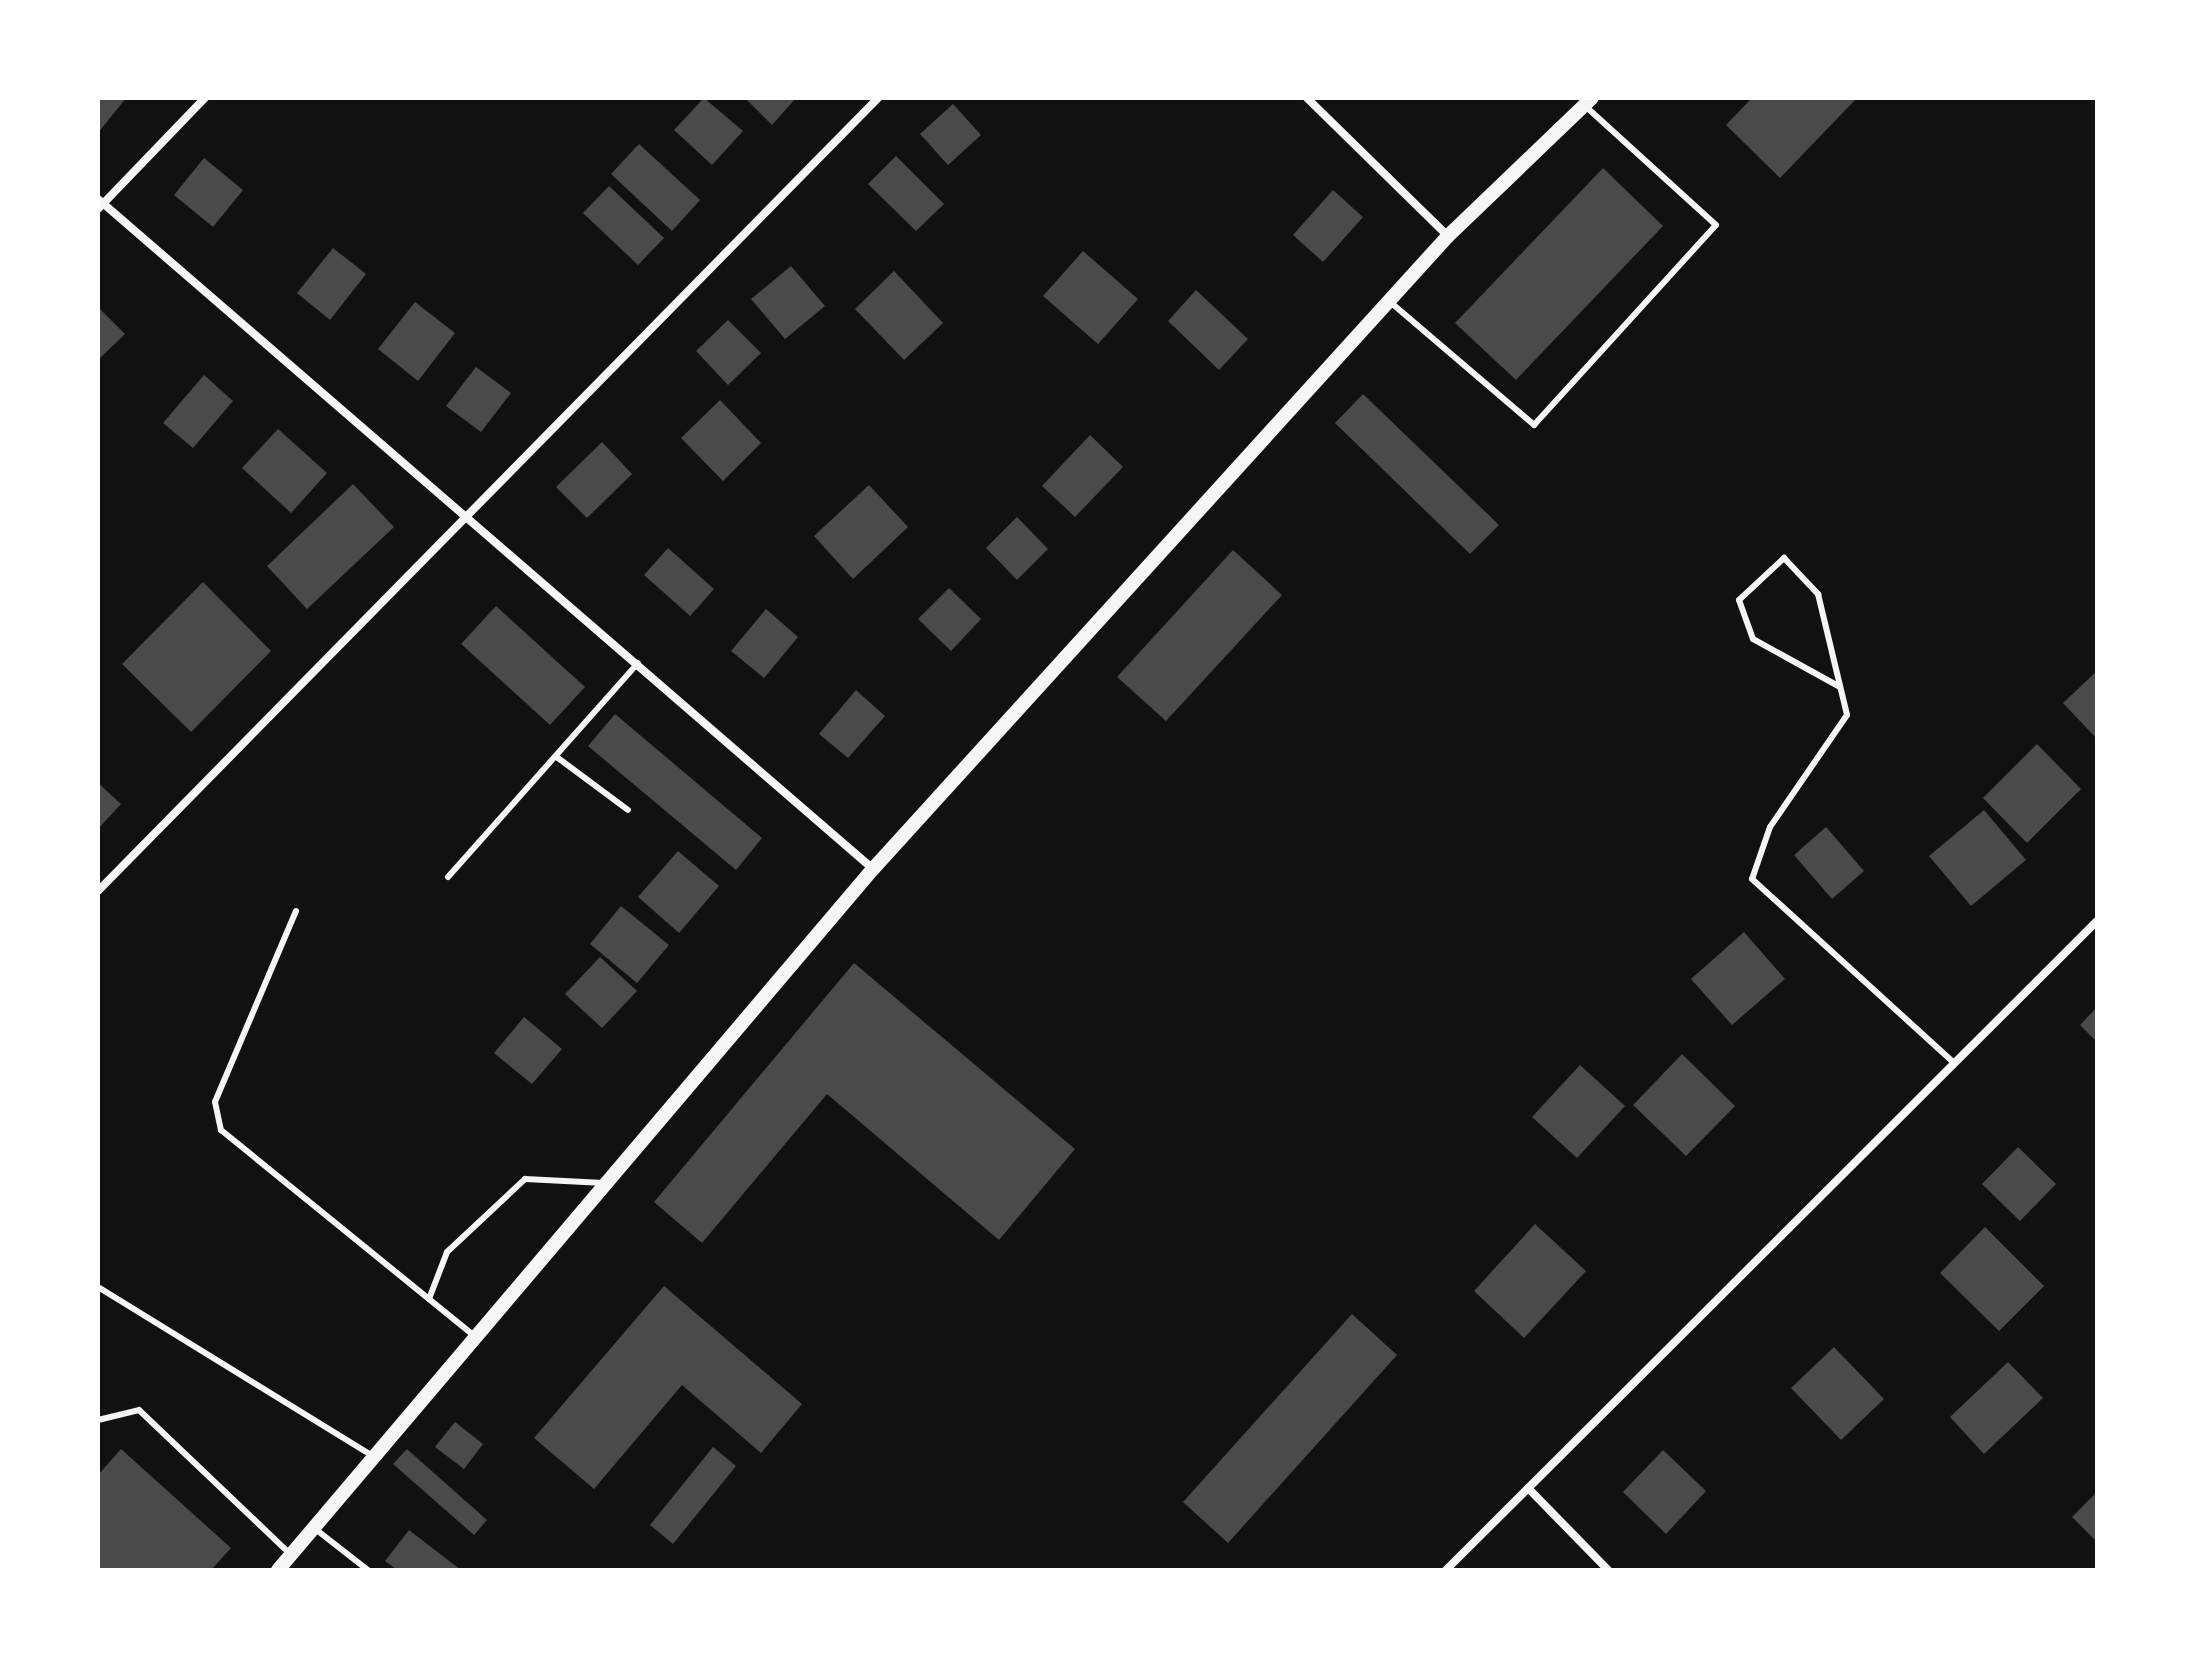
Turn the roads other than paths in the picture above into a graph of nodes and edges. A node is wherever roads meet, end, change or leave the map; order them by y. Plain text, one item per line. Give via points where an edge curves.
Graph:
1 (205, 98) edge
2 (878, 98) edge
3 (1307, 98) edge
4 (1588, 102) edge
5 (100, 204) edge
6 (1448, 236) junction
7 (1389, 301) junction
8 (469, 515) junction
9 (638, 663) junction
10 (1840, 687) junction
11 (558, 758) junction
12 (628, 810) dead end
13 (873, 869) junction
14 (448, 877) dead end
15 (98, 891) edge
16 (296, 911) dead end
17 (2097, 921) edge
18 (1954, 1063) junction
19 (607, 1183) junction
20 (98, 1287) edge
21 (429, 1299) junction
22 (476, 1337) junction
23 (98, 1420) edge
24 (374, 1457) junction
25 (1528, 1488) junction
26 (314, 1528) junction
27 (291, 1555) junction
28 (278, 1570) edge
29 (368, 1570) edge
30 (1446, 1570) edge
31 (1608, 1570) edge

1 - 5 street
2 - 8 street
3 - 6 street
4 - 6 street
4 - 7 lane via 1716,225 1534,425
5 - 8 street
6 - 7 street
7 - 13 street
8 - 9 street
8 - 15 street
9 - 11 lane
9 - 13 street
10 - 10 lane via 1818,594 1784,558 1739,600 1753,639
10 - 18 lane via 1847,715 1770,827 1752,879
11 - 12 lane
11 - 14 lane
13 - 19 street
16 - 21 lane via 215,1102 221,1130
17 - 18 street
18 - 25 street
19 - 21 lane via 525,1179 447,1252
19 - 22 street
20 - 24 lane
21 - 22 lane
22 - 24 street
23 - 27 lane via 139,1410
24 - 26 street
25 - 30 street
25 - 31 street
26 - 27 street
26 - 29 lane
27 - 28 street

